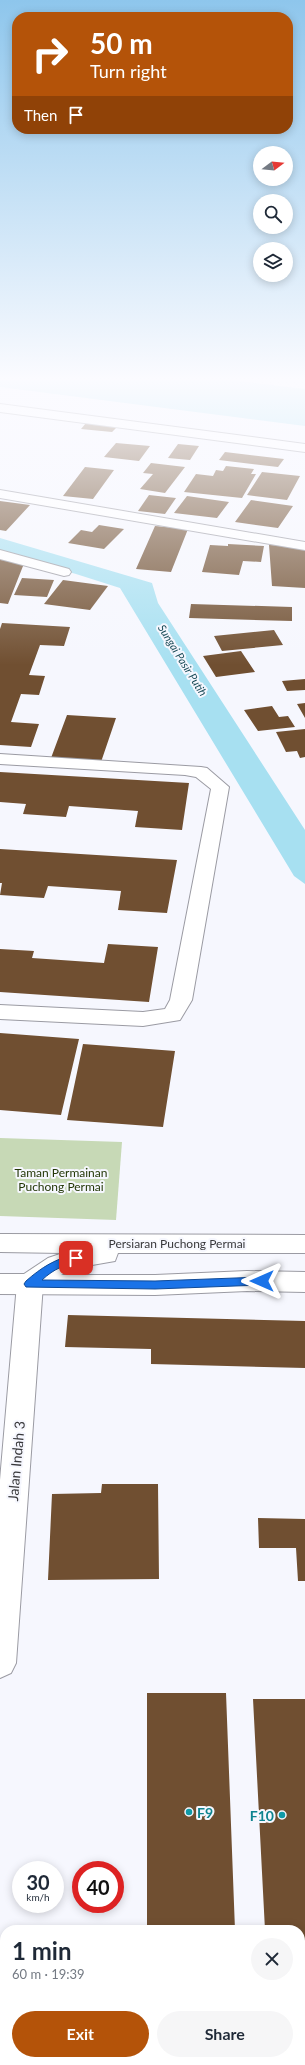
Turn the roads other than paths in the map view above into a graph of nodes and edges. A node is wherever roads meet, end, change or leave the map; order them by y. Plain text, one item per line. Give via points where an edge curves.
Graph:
1 (0, 494) edge
2 (305, 546) edge
3 (0, 554) edge
4 (64, 572) dead end
5 (0, 759) edge
6 (0, 1012) edge
7 (0, 1243) edge
8 (187, 1243) junction
9 (305, 1244) edge
10 (0, 1271) edge
11 (305, 1282) edge
12 (0, 1284) edge
13 (30, 1284) junction
14 (0, 1662) edge

1 - 2 street
3 - 4 street
5 - 6 street via 185,770 200,772 220,787 181,1000 172,1015 143,1019
7 - 8 street, Persiaran Puchong Permai
8 - 9 street, Persiaran Puchong Permai
8 - 13 street via 91,1255 62,1262 49,1268
10 - 13 street
11 - 13 street
12 - 13 street
13 - 14 street, Jalan Indah 3

